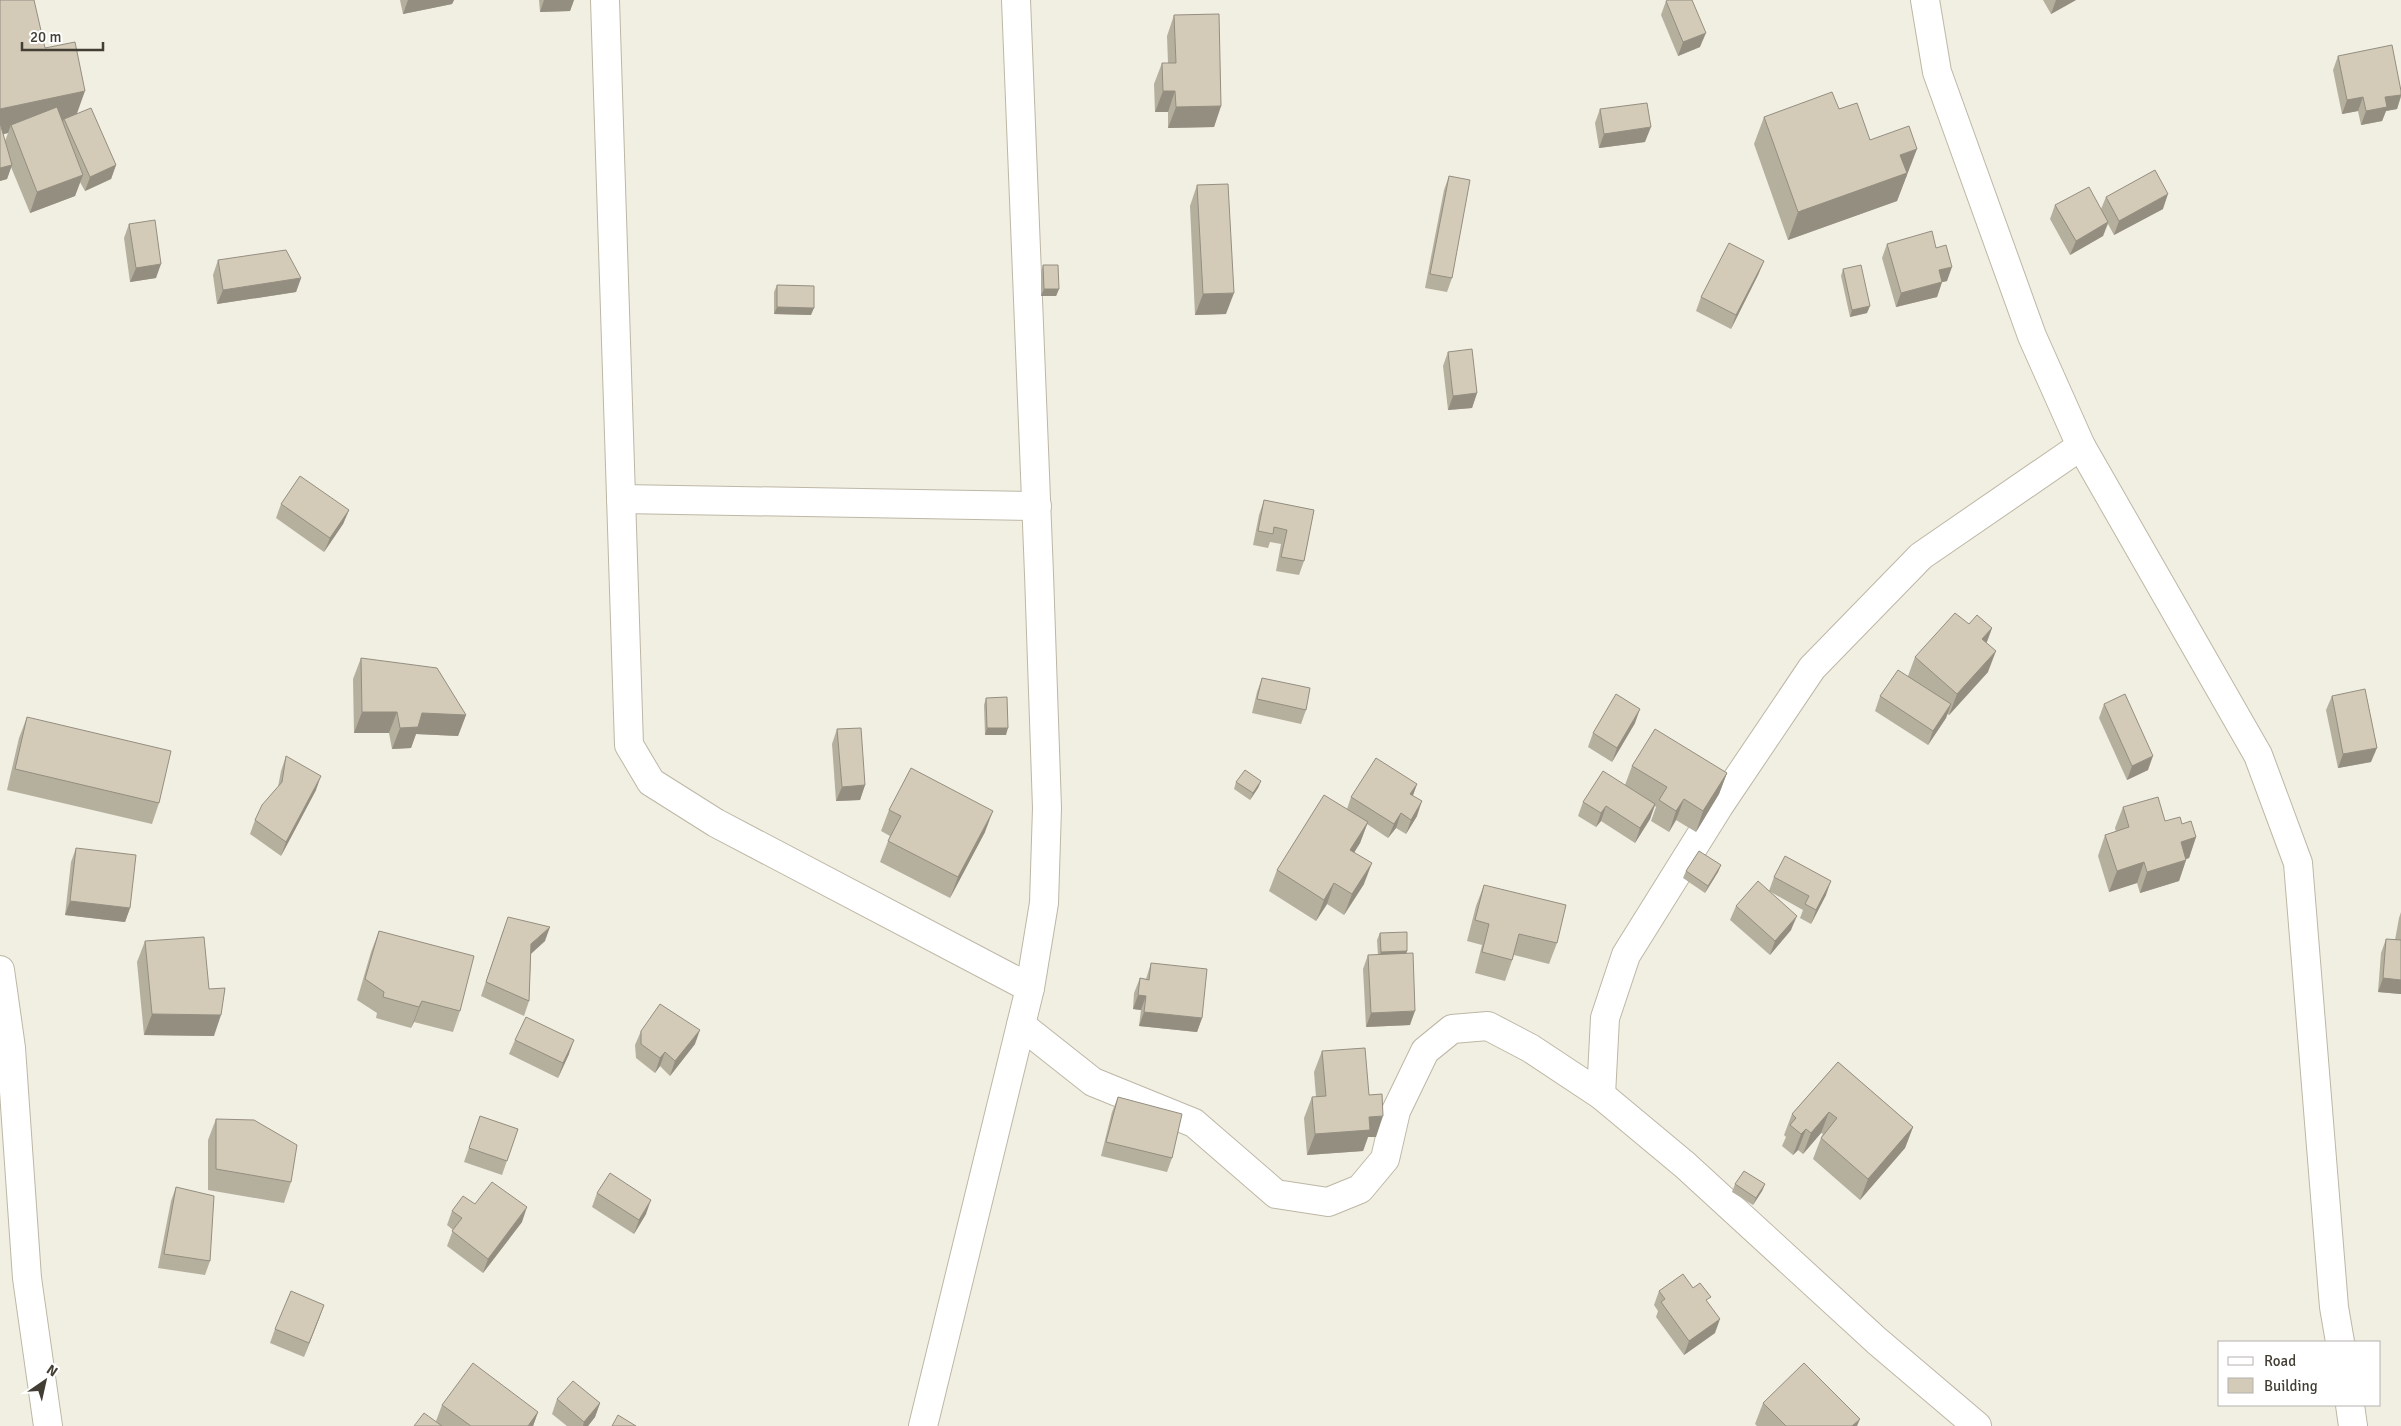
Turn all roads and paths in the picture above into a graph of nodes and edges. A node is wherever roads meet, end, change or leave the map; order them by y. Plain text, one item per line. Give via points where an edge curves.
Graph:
1 (605, 0) edge
2 (1016, 0) edge
3 (1925, 0) edge
4 (2081, 446) junction
5 (621, 500) junction
6 (1037, 506) junction
7 (0, 970) edge
8 (1030, 988) junction
9 (1021, 1025) junction
10 (1601, 1094) junction
11 (10, 1194) edge
12 (2340, 1341) edge
13 (2350, 1406) edge
14 (48, 1426) edge
15 (923, 1426) edge
16 (1977, 1426) edge
17 (2353, 1426) edge

1 - 5 street
2 - 6 street
3 - 4 street via 1937,72 2032,336
4 - 10 street via 1921,556 1812,668 1718,806 1626,955 1605,1018
4 - 12 street via 2258,755 2298,863
5 - 6 street
5 - 8 street via 629,745 652,782 716,823
6 - 8 street via 1047,808 1044,903
7 - 11 street via 11,1048
8 - 9 street
9 - 10 street via 1093,1082 1194,1123 1276,1194 1328,1202 1360,1189 1385,1159 1396,1111 1425,1051 1452,1029 1488,1026 1530,1048
9 - 15 street
10 - 16 street via 1693,1171 1877,1341
11 - 14 street via 27,1278
13 - 17 street

